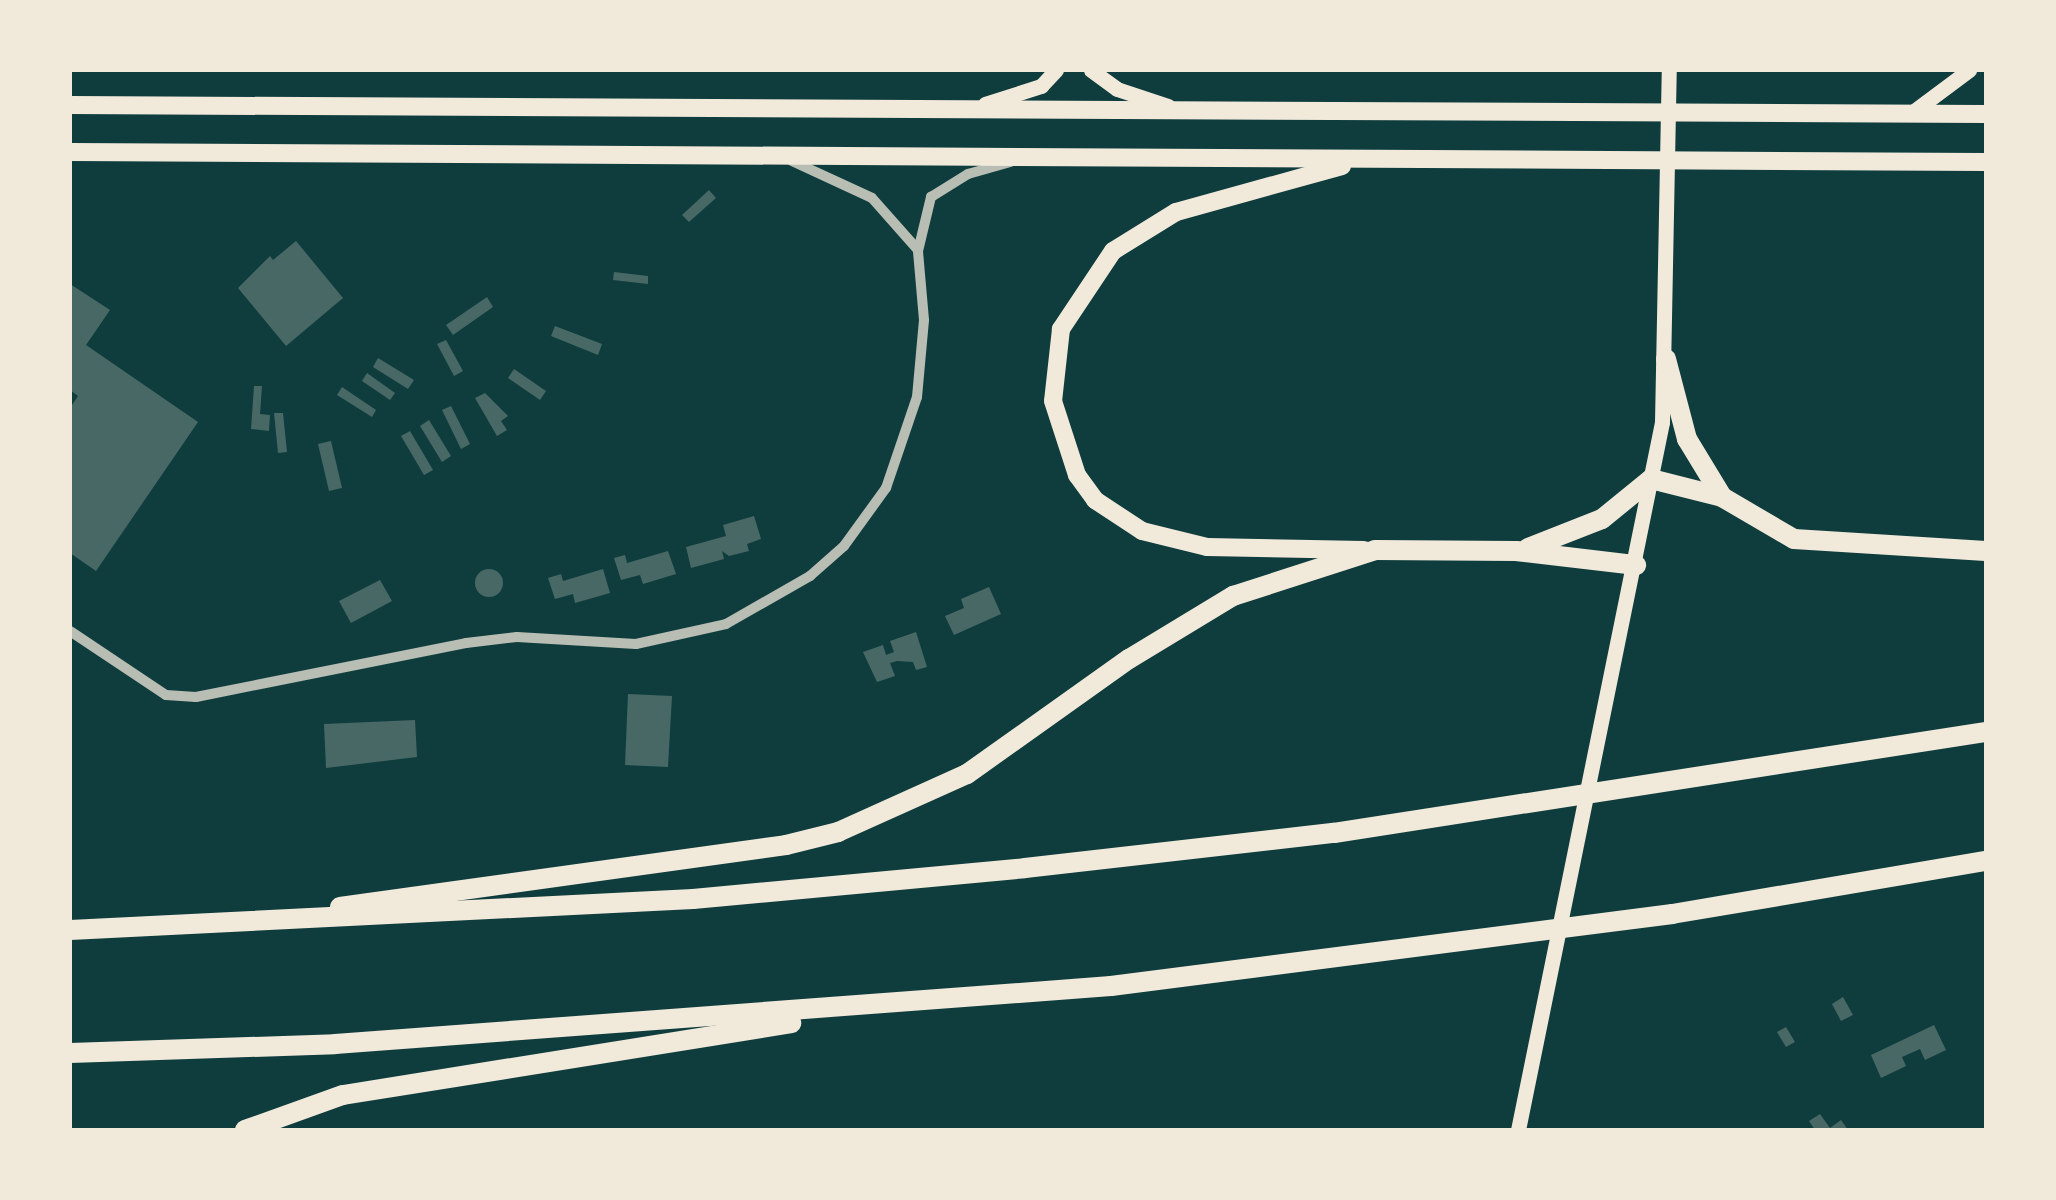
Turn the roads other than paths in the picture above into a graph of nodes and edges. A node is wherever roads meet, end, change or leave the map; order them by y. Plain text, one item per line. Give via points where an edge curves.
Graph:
1 (1056, 70) edge
2 (1091, 70) edge
3 (1669, 70) edge
4 (1969, 70) edge
5 (70, 105) edge
6 (944, 111) junction
7 (1187, 111) junction
8 (1910, 114) junction
9 (1986, 114) edge
10 (70, 152) edge
11 (784, 158) junction
12 (1020, 159) junction
13 (1364, 160) junction
14 (1955, 162) junction
15 (1986, 162) edge
16 (1986, 172) edge
17 (918, 251) junction
18 (1666, 359) junction
19 (1651, 479) junction
20 (1722, 497) junction
21 (1374, 550) junction
22 (1986, 551) edge
23 (1516, 552) junction
24 (1636, 565) junction
25 (70, 631) edge
26 (1986, 732) edge
27 (1986, 862) edge
28 (214, 926) junction
29 (70, 930) edge
30 (863, 1008) junction
31 (70, 1053) edge
32 (245, 1130) edge
33 (1518, 1130) edge

1 - 6 main road via 1021,94
2 - 7 main road via 1117,89
3 - 18 main road
4 - 8 main road
5 - 6 main road
6 - 7 main road
7 - 8 main road
8 - 9 main road
10 - 11 main road
11 - 12 main road
11 - 17 street via 872,198
12 - 13 main road
12 - 17 street via 946,184 931,197
13 - 14 main road
13 - 21 main road via 1224,196 1140,228 1093,273 1073,304 1052,377 1057,424 1077,475 1095,500 1142,531 1208,547
14 - 15 main road
14 - 16 main road
17 - 25 street via 923,359 910,428 886,488 844,546 810,576 726,624 636,644 516,637 466,643 196,697 166,694
18 - 19 main road
18 - 20 highway via 1686,439
19 - 20 highway
19 - 23 highway via 1602,519
19 - 24 main road
20 - 22 highway via 1794,539
21 - 23 highway
21 - 28 highway via 1233,596 1129,659 967,774 838,832 786,845
23 - 24 highway
24 - 33 main road via 1532,1038
26 - 28 highway via 1334,834 1024,868 693,900
27 - 30 highway via 1408,950
28 - 29 highway
30 - 31 highway via 334,1044
30 - 32 highway via 695,1043 343,1096

